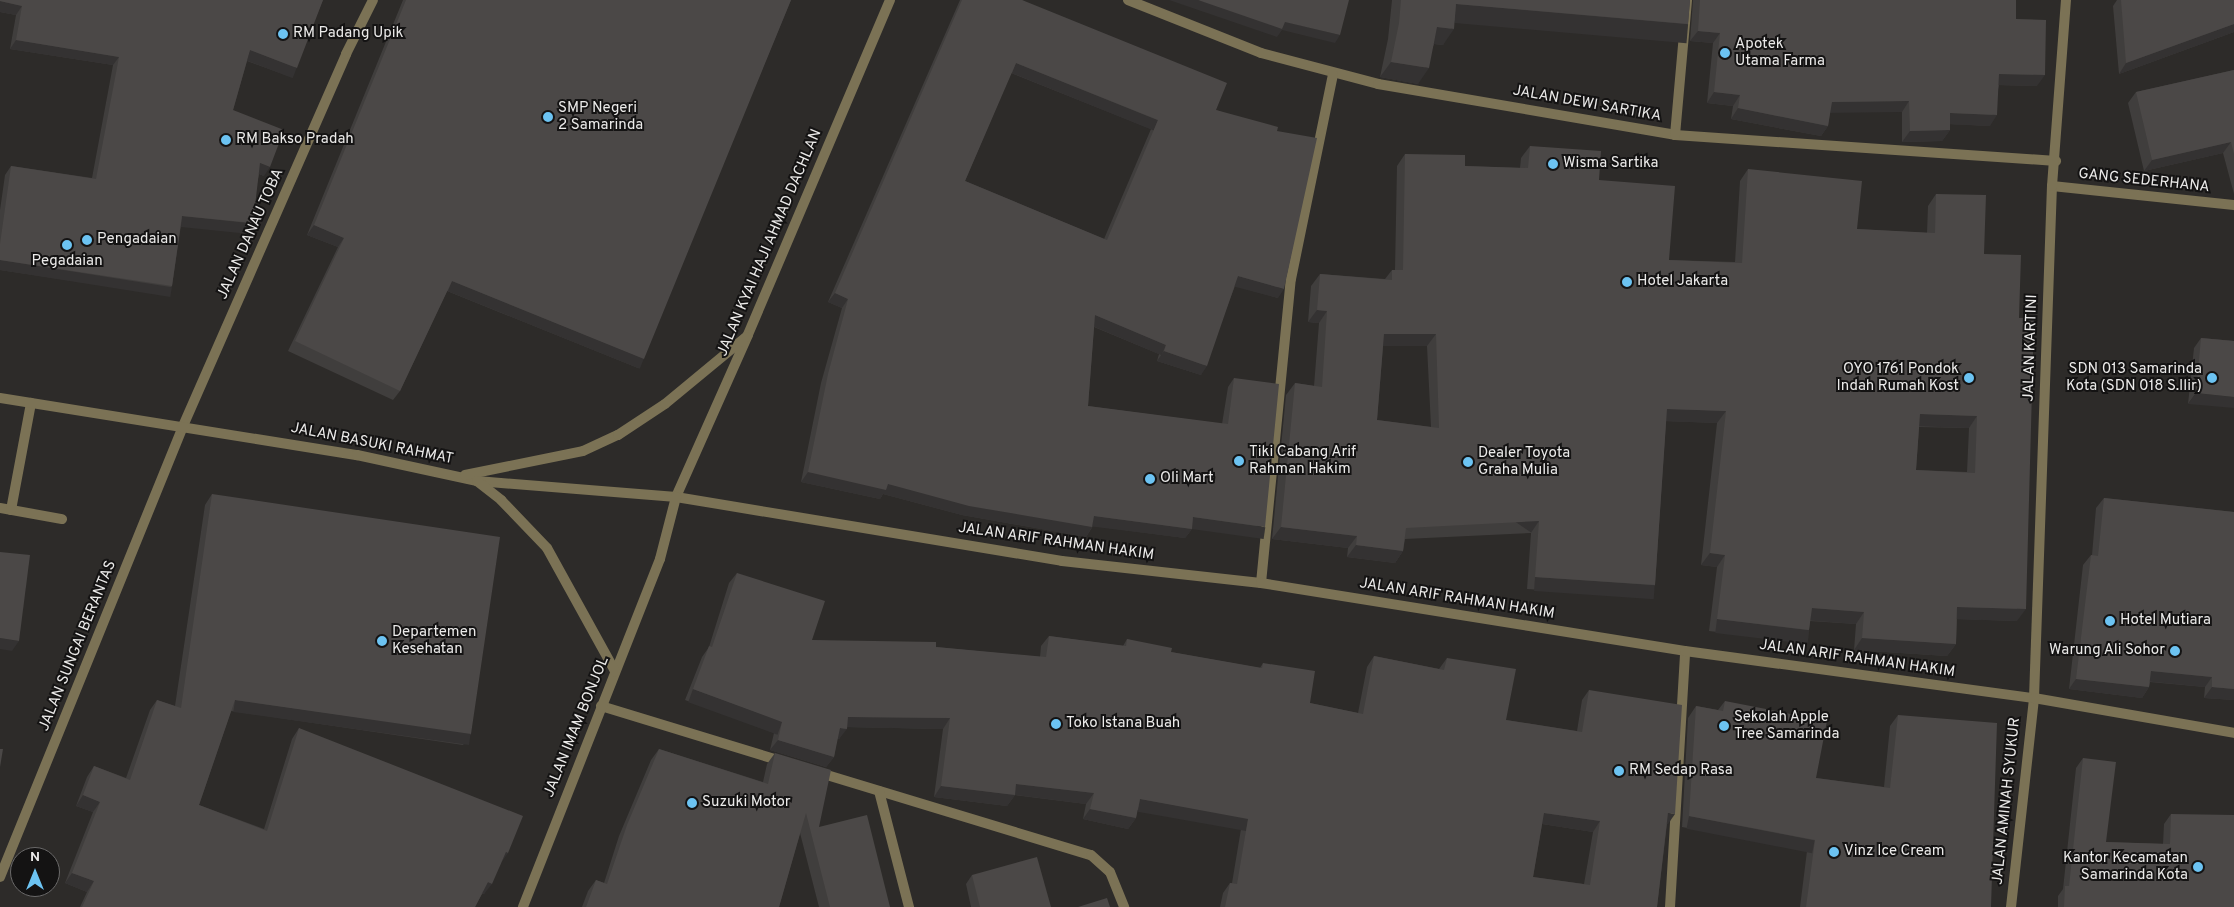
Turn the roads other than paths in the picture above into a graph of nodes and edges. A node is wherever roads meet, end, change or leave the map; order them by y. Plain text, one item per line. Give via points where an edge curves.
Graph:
1 (373, 0) edge
2 (890, 0) edge
3 (1128, 0) edge
4 (1687, 0) edge
5 (2066, 0) edge
6 (1333, 74) junction
7 (1675, 135) junction
8 (2056, 160) junction
9 (2052, 186) junction
10 (2234, 206) edge
11 (748, 335) junction
12 (0, 398) edge
13 (31, 403) junction
14 (183, 426) junction
15 (460, 476) junction
16 (477, 481) junction
17 (676, 497) junction
18 (5, 509) edge
19 (62, 519) dead end
20 (1261, 583) junction
21 (1685, 651) junction
22 (615, 671) junction
23 (2034, 698) junction
24 (601, 706) junction
25 (2234, 733) edge
26 (879, 791) junction
27 (0, 877) edge
28 (523, 907) edge
29 (909, 907) edge
30 (1124, 907) edge
31 (1670, 907) edge
32 (2011, 907) edge

1 - 14 street, JALAN DANAU TOBA via 346,54
2 - 11 street, JALAN KYAI HAJI AHMAD DACHLAN
3 - 6 street, JALAN DEWI SARTIKA via 1262,53
4 - 7 street
5 - 8 street, JALAN KARTINI
6 - 7 street, JALAN DEWI SARTIKA
6 - 20 street via 1291,279
7 - 8 street, JALAN DEWI SARTIKA
8 - 9 street, JALAN KARTINI
9 - 10 street, GANG SEDERHANA
9 - 23 street, JALAN KARTINI
11 - 15 street via 665,404 618,435 583,451
11 - 17 street, JALAN KYAI HAJI AHMAD DACHLAN
12 - 13 street, JALAN BASUKI RAHMAT
13 - 14 street, JALAN BASUKI RAHMAT
13 - 18 street
14 - 15 street, JALAN BASUKI RAHMAT
14 - 27 street, JALAN SUNGAI BERANTAS
15 - 16 street, JALAN BASUKI RAHMAT
16 - 17 street, JALAN BASUKI RAHMAT
16 - 22 street via 530,530 558,564
17 - 20 street, JALAN ARIF RAHMAN HAKIM via 1062,561
17 - 22 street, JALAN IMAM BONJOL via 660,559
18 - 19 street
20 - 21 street, JALAN ARIF RAHMAN HAKIM
21 - 23 street, JALAN ARIF RAHMAN HAKIM
21 - 31 street
22 - 24 street, JALAN IMAM BONJOL
23 - 25 street, JALAN ARIF RAHMAN HAKIM
23 - 32 street, JALAN AMINAH SYUKUR
24 - 26 street
24 - 28 street, JALAN IMAM BONJOL
26 - 29 street
26 - 30 street via 1091,855 1110,872

